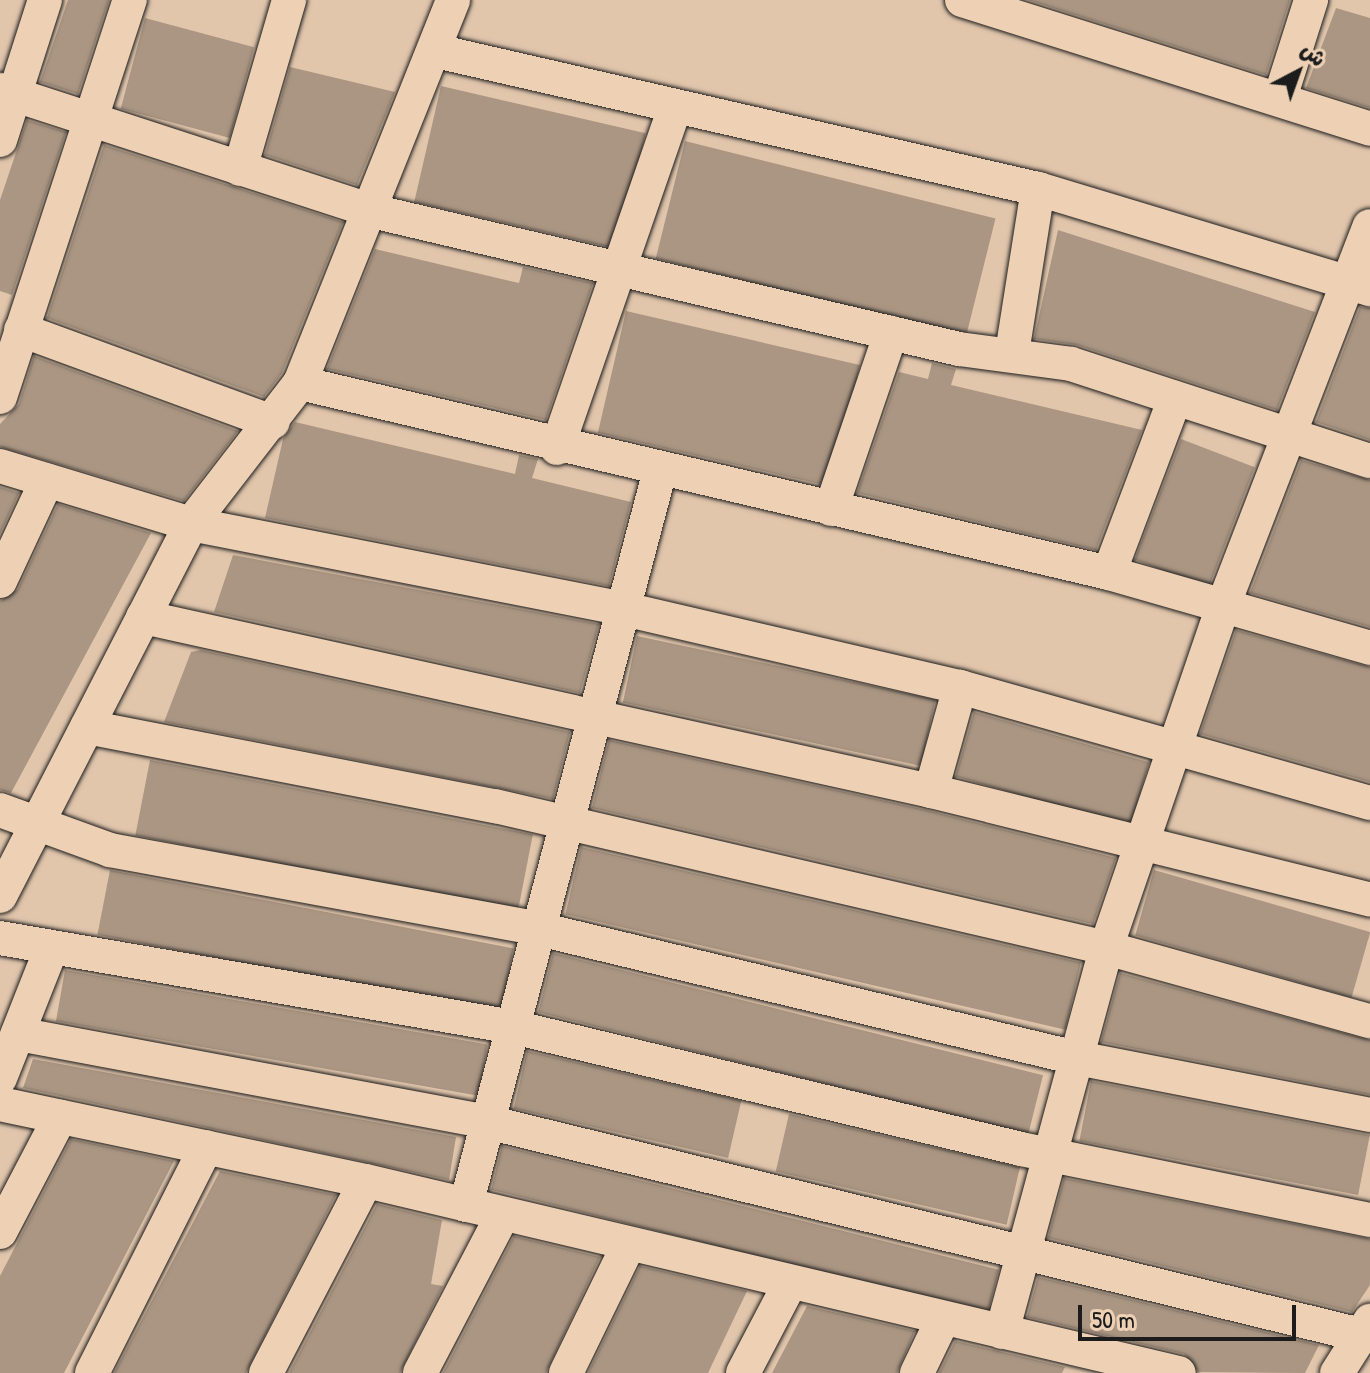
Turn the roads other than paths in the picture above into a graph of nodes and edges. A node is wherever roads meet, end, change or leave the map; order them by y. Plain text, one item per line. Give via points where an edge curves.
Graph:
1 (45, 0) edge
2 (130, 0) edge
3 (289, 0) edge
4 (453, 0) edge
5 (962, 0) edge
6 (1311, 0) edge
7 (436, 51) junction
8 (8, 92) edge
9 (1280, 98) junction
10 (675, 108) junction
11 (89, 122) junction
12 (1370, 129) edge
13 (0, 140) edge
14 (240, 169) junction
15 (1038, 189) junction
16 (372, 211) junction
17 (1370, 226) edge
18 (616, 274) junction
19 (1361, 286) edge
20 (21, 330) junction
21 (891, 333) junction
22 (1012, 353) junction
23 (300, 383) junction
24 (0, 397) edge
25 (1175, 398) junction
26 (273, 422) junction
27 (1286, 434) junction
28 (557, 448) junction
29 (1370, 461) edge
30 (0, 466) edge
31 (660, 470) junction
32 (47, 480) junction
33 (831, 509) junction
34 (191, 524) junction
35 (1109, 573) junction
36 (0, 581) edge
37 (1223, 606) junction
38 (624, 609) junction
39 (143, 617) junction
40 (1370, 648) edge
41 (960, 687) junction
42 (595, 716) junction
43 (87, 727) junction
44 (1174, 743) junction
45 (931, 791) junction
46 (1370, 803) edge
47 (0, 810) edge
48 (566, 825) junction
49 (34, 826) junction
50 (1140, 847) junction
51 (0, 896) edge
52 (1370, 900) edge
53 (539, 929) junction
54 (0, 938) edge
55 (1106, 948) junction
56 (51, 949) junction
57 (1370, 1021) edge
58 (513, 1027) junction
59 (18, 1034) junction
60 (1072, 1057) junction
61 (0, 1078) edge
62 (0, 1104) edge
63 (1370, 1115) edge
64 (60, 1117) junction
65 (487, 1122) junction
66 (206, 1147) junction
67 (1051, 1155) junction
68 (366, 1181) junction
69 (466, 1205) junction
70 (503, 1214) junction
71 (1370, 1220) edge
72 (0, 1232) edge
73 (627, 1248) junction
74 (1024, 1254) junction
75 (789, 1285) junction
76 (943, 1319) junction
77 (1366, 1328) edge
78 (1002, 1332) junction
79 (1091, 1363) edge
80 (92, 1373) edge
81 (266, 1373) edge
82 (420, 1373) edge
83 (566, 1373) edge
84 (743, 1373) edge
85 (917, 1373) edge
86 (1179, 1373) edge
87 (1337, 1373) edge

1 - 8 street
2 - 11 street
3 - 14 street
4 - 7 street
5 - 9 street
6 - 9 street
7 - 10 street
7 - 16 street
8 - 11 street
8 - 13 street
9 - 12 street
10 - 15 street
10 - 18 street
11 - 14 street
11 - 20 street
14 - 16 street
15 - 19 street
15 - 22 street
16 - 18 street
16 - 23 street
17 - 19 street
18 - 21 street
18 - 28 street
19 - 27 street
20 - 24 street
20 - 26 street
21 - 22 street
21 - 33 street
22 - 25 street
23 - 26 street
23 - 28 street
25 - 27 street
25 - 35 street
26 - 34 street
27 - 29 street
27 - 37 street
28 - 31 street
30 - 32 street
31 - 33 street
31 - 38 street
32 - 34 street
32 - 36 street
33 - 35 street
34 - 38 street
34 - 39 street
35 - 37 street
37 - 40 street
37 - 44 street
38 - 41 street
38 - 42 street
39 - 42 street
39 - 43 street
41 - 44 street
41 - 45 street
42 - 45 street
42 - 48 street
43 - 48 street
43 - 49 street
44 - 46 street
44 - 50 street
45 - 50 street
47 - 49 street
48 - 53 street
48 - 55 street
49 - 51 street
49 - 53 street via 110,850
50 - 52 street
50 - 55 street
53 - 58 street
53 - 60 street
54 - 56 street
55 - 57 street
55 - 60 street
56 - 58 street
56 - 59 street
58 - 65 street
58 - 67 street
59 - 61 street
59 - 65 street
60 - 63 street
60 - 67 street
62 - 64 street
64 - 66 street
64 - 72 street
65 - 69 street
65 - 74 street
66 - 68 street
66 - 80 street
67 - 71 street
67 - 74 street
68 - 69 street
68 - 81 street
69 - 70 street
70 - 73 street
70 - 82 street
73 - 75 street
73 - 83 street
74 - 77 street
74 - 78 street
75 - 76 street
75 - 84 street
76 - 78 street
76 - 85 street
77 - 87 street
78 - 79 street
79 - 86 street

